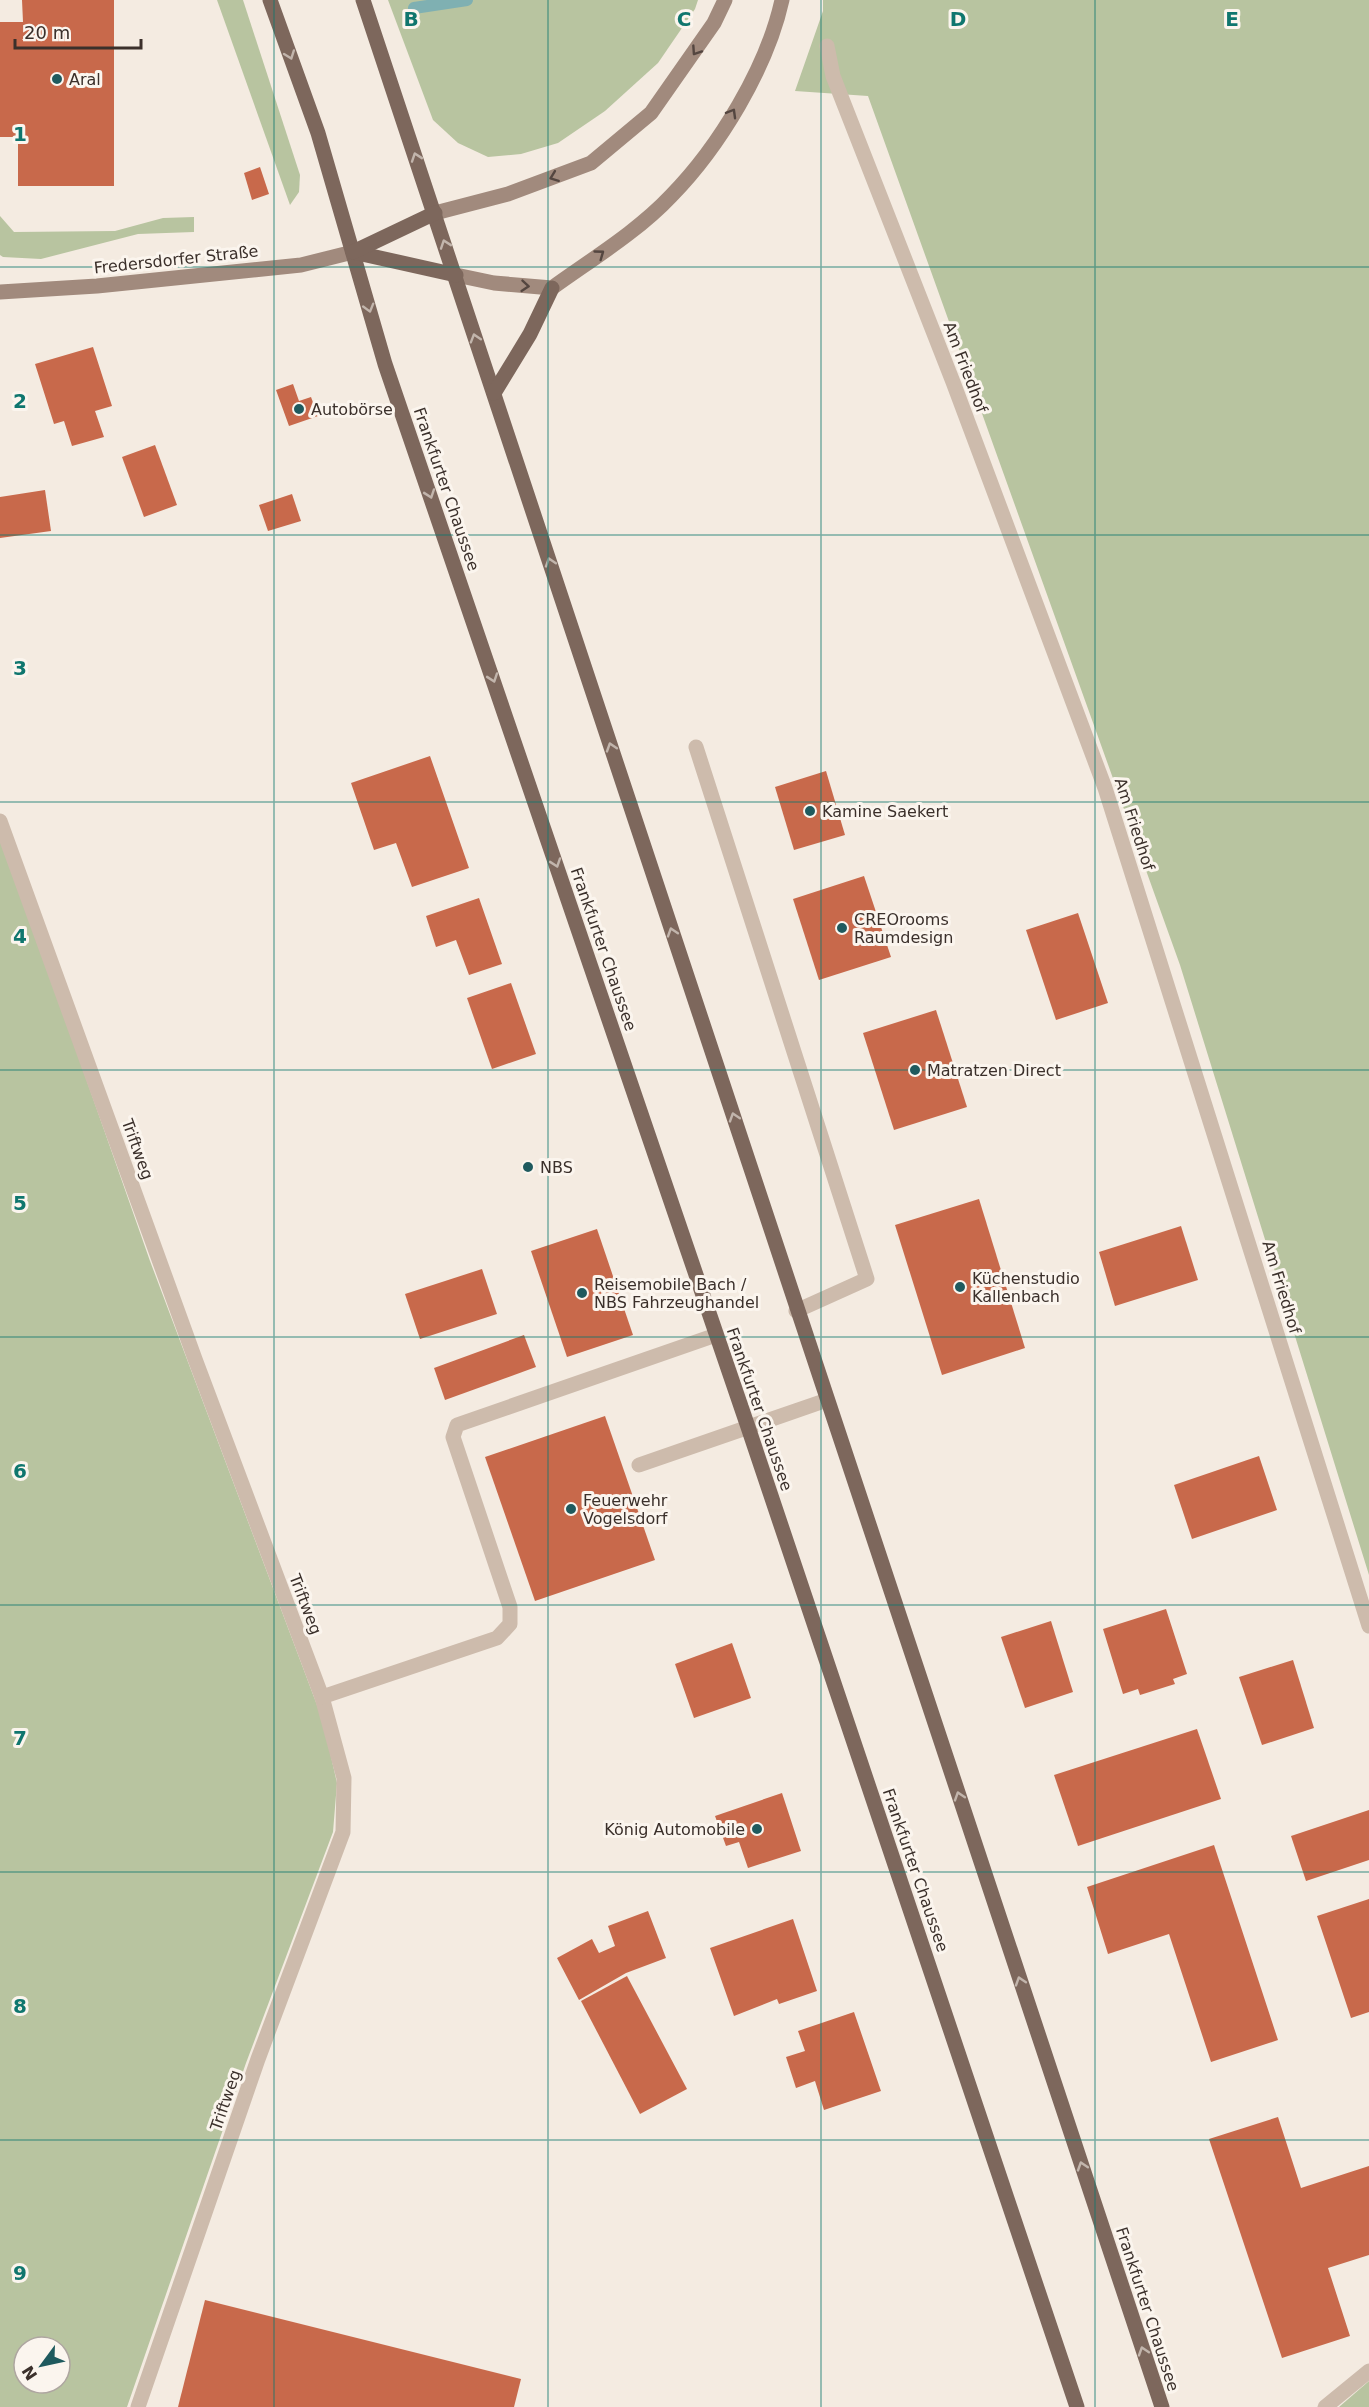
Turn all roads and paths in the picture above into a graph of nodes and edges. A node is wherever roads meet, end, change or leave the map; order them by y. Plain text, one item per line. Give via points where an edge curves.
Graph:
1 (270, 0) edge
2 (363, 0) edge
3 (725, 0) edge
4 (782, 0) edge
5 (827, 46) dead end
6 (435, 213) junction
7 (354, 252) junction
8 (456, 275) junction
9 (552, 288) junction
10 (0, 292) edge
11 (494, 393) junction
12 (696, 747) dead end
13 (0, 821) edge
14 (796, 1311) junction
15 (716, 1335) junction
16 (827, 1400) junction
17 (748, 1427) junction
18 (639, 1466) dead end
19 (1369, 1626) edge
20 (322, 1697) junction
21 (1369, 2371) edge
22 (138, 2407) edge
23 (1077, 2407) edge
24 (1161, 2407) edge
25 (1325, 2407) edge

1 -> 7 main road, Frankfurter Chaussee via 318,133
6 -> 2 main road, Frankfurter Chaussee
3 -> 6 street via 714,23 651,113 591,163 508,194
9 -> 4 street via 671,197 711,149 760,65
5 - 19 lane, Am Friedhof via 833,76 953,381 1105,788
6 - 7 main road
8 -> 6 main road, Frankfurter Chaussee
7 - 8 main road
7 - 10 street, Fredersdorfer Straße via 301,265
7 -> 15 main road, Frankfurter Chaussee via 385,364
8 -> 9 street
11 -> 8 main road, Frankfurter Chaussee
9 - 11 main road
14 -> 11 main road, Frankfurter Chaussee
12 - 14 lane via 867,1279
13 - 20 lane, Triftweg
14 - 16 main road, Frankfurter Chaussee
15 - 17 main road, Frankfurter Chaussee
15 - 20 lane via 457,1425 453,1437 510,1607 510,1624 497,1638
16 - 17 lane
24 -> 16 main road, Frankfurter Chaussee
17 - 18 lane
17 - 23 main road, Frankfurter Chaussee
20 - 22 lane, Triftweg via 344,1778 343,1832 258,2059
21 - 25 lane

